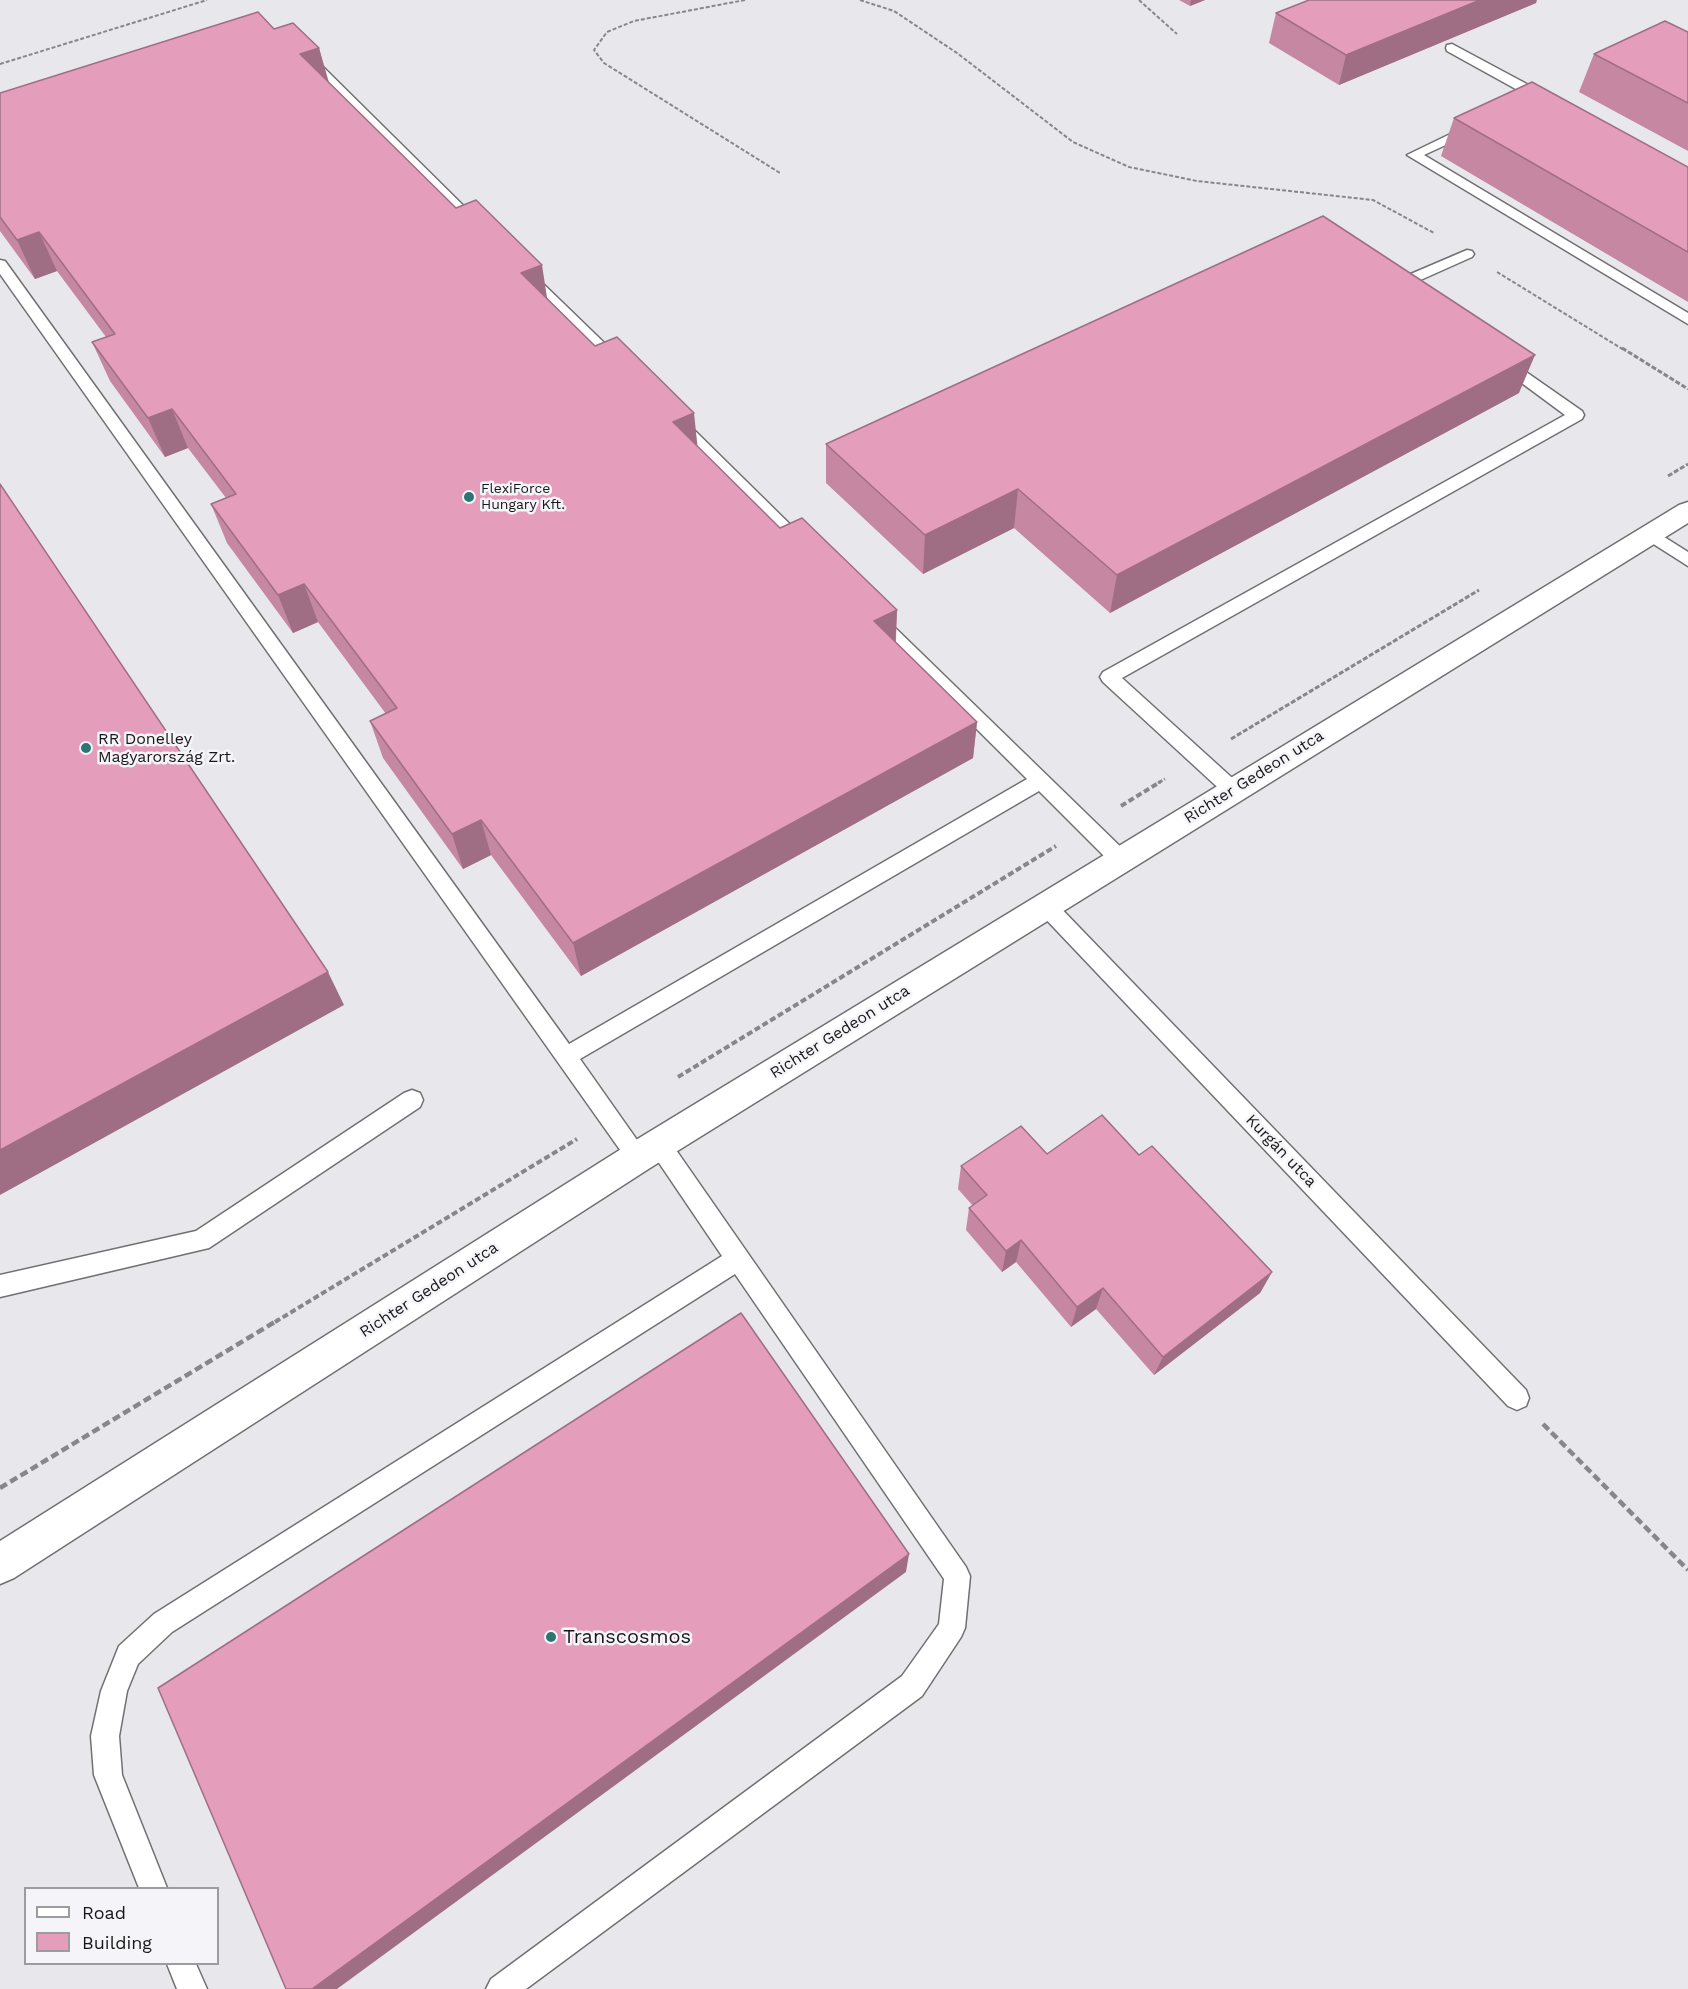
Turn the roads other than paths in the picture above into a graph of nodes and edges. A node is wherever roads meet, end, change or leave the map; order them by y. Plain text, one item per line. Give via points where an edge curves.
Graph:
1 (294, 46) edge
2 (1452, 48) edge
3 (1539, 96) junction
4 (1518, 106) edge
5 (1559, 107) edge
6 (1487, 121) edge
7 (489, 238) edge
8 (1467, 254) road end
9 (514, 263) edge
10 (0, 264) edge
11 (1416, 299) edge
12 (1688, 319) edge
13 (1491, 354) edge
14 (624, 372) edge
15 (667, 413) edge
16 (1688, 511) edge
17 (1650, 534) junction
18 (811, 555) edge
19 (1688, 560) edge
20 (862, 605) edge
21 (1040, 781) junction
22 (1233, 790) junction
23 (1120, 859) junction
24 (1045, 905) junction
25 (567, 1056) junction
26 (412, 1100) dead end
27 (648, 1150) junction
28 (738, 1259) junction
29 (0, 1286) edge
30 (1517, 1398) road end
31 (0, 1564) edge
32 (153, 1887) edge
33 (182, 1965) edge
34 (192, 1989) edge
35 (501, 1989) edge

1 - 7 lane
2 - 3 lane
3 - 4 lane
3 - 5 lane
6 - 12 lane via 1414,154
8 - 11 lane via 1397,285
9 - 14 lane
10 - 25 lane
13 - 22 lane via 1576,415 1109,677
15 - 18 lane
16 - 17 street, Richter Gedeon utca
17 - 19 lane
17 - 22 street, Richter Gedeon utca
20 - 21 lane
21 - 23 lane
21 - 25 lane
22 - 23 street, Richter Gedeon utca
23 - 24 street, Richter Gedeon utca
24 - 27 street, Richter Gedeon utca
24 - 30 lane, Kurgán utca
25 - 27 lane via 612,1118
26 - 29 lane via 201,1240
27 - 28 lane
27 - 31 street, Richter Gedeon utca
28 - 32 lane via 163,1623 128,1655 114,1691 105,1736 108,1775
28 - 35 lane via 957,1576 952,1628 912,1686
33 - 34 lane

